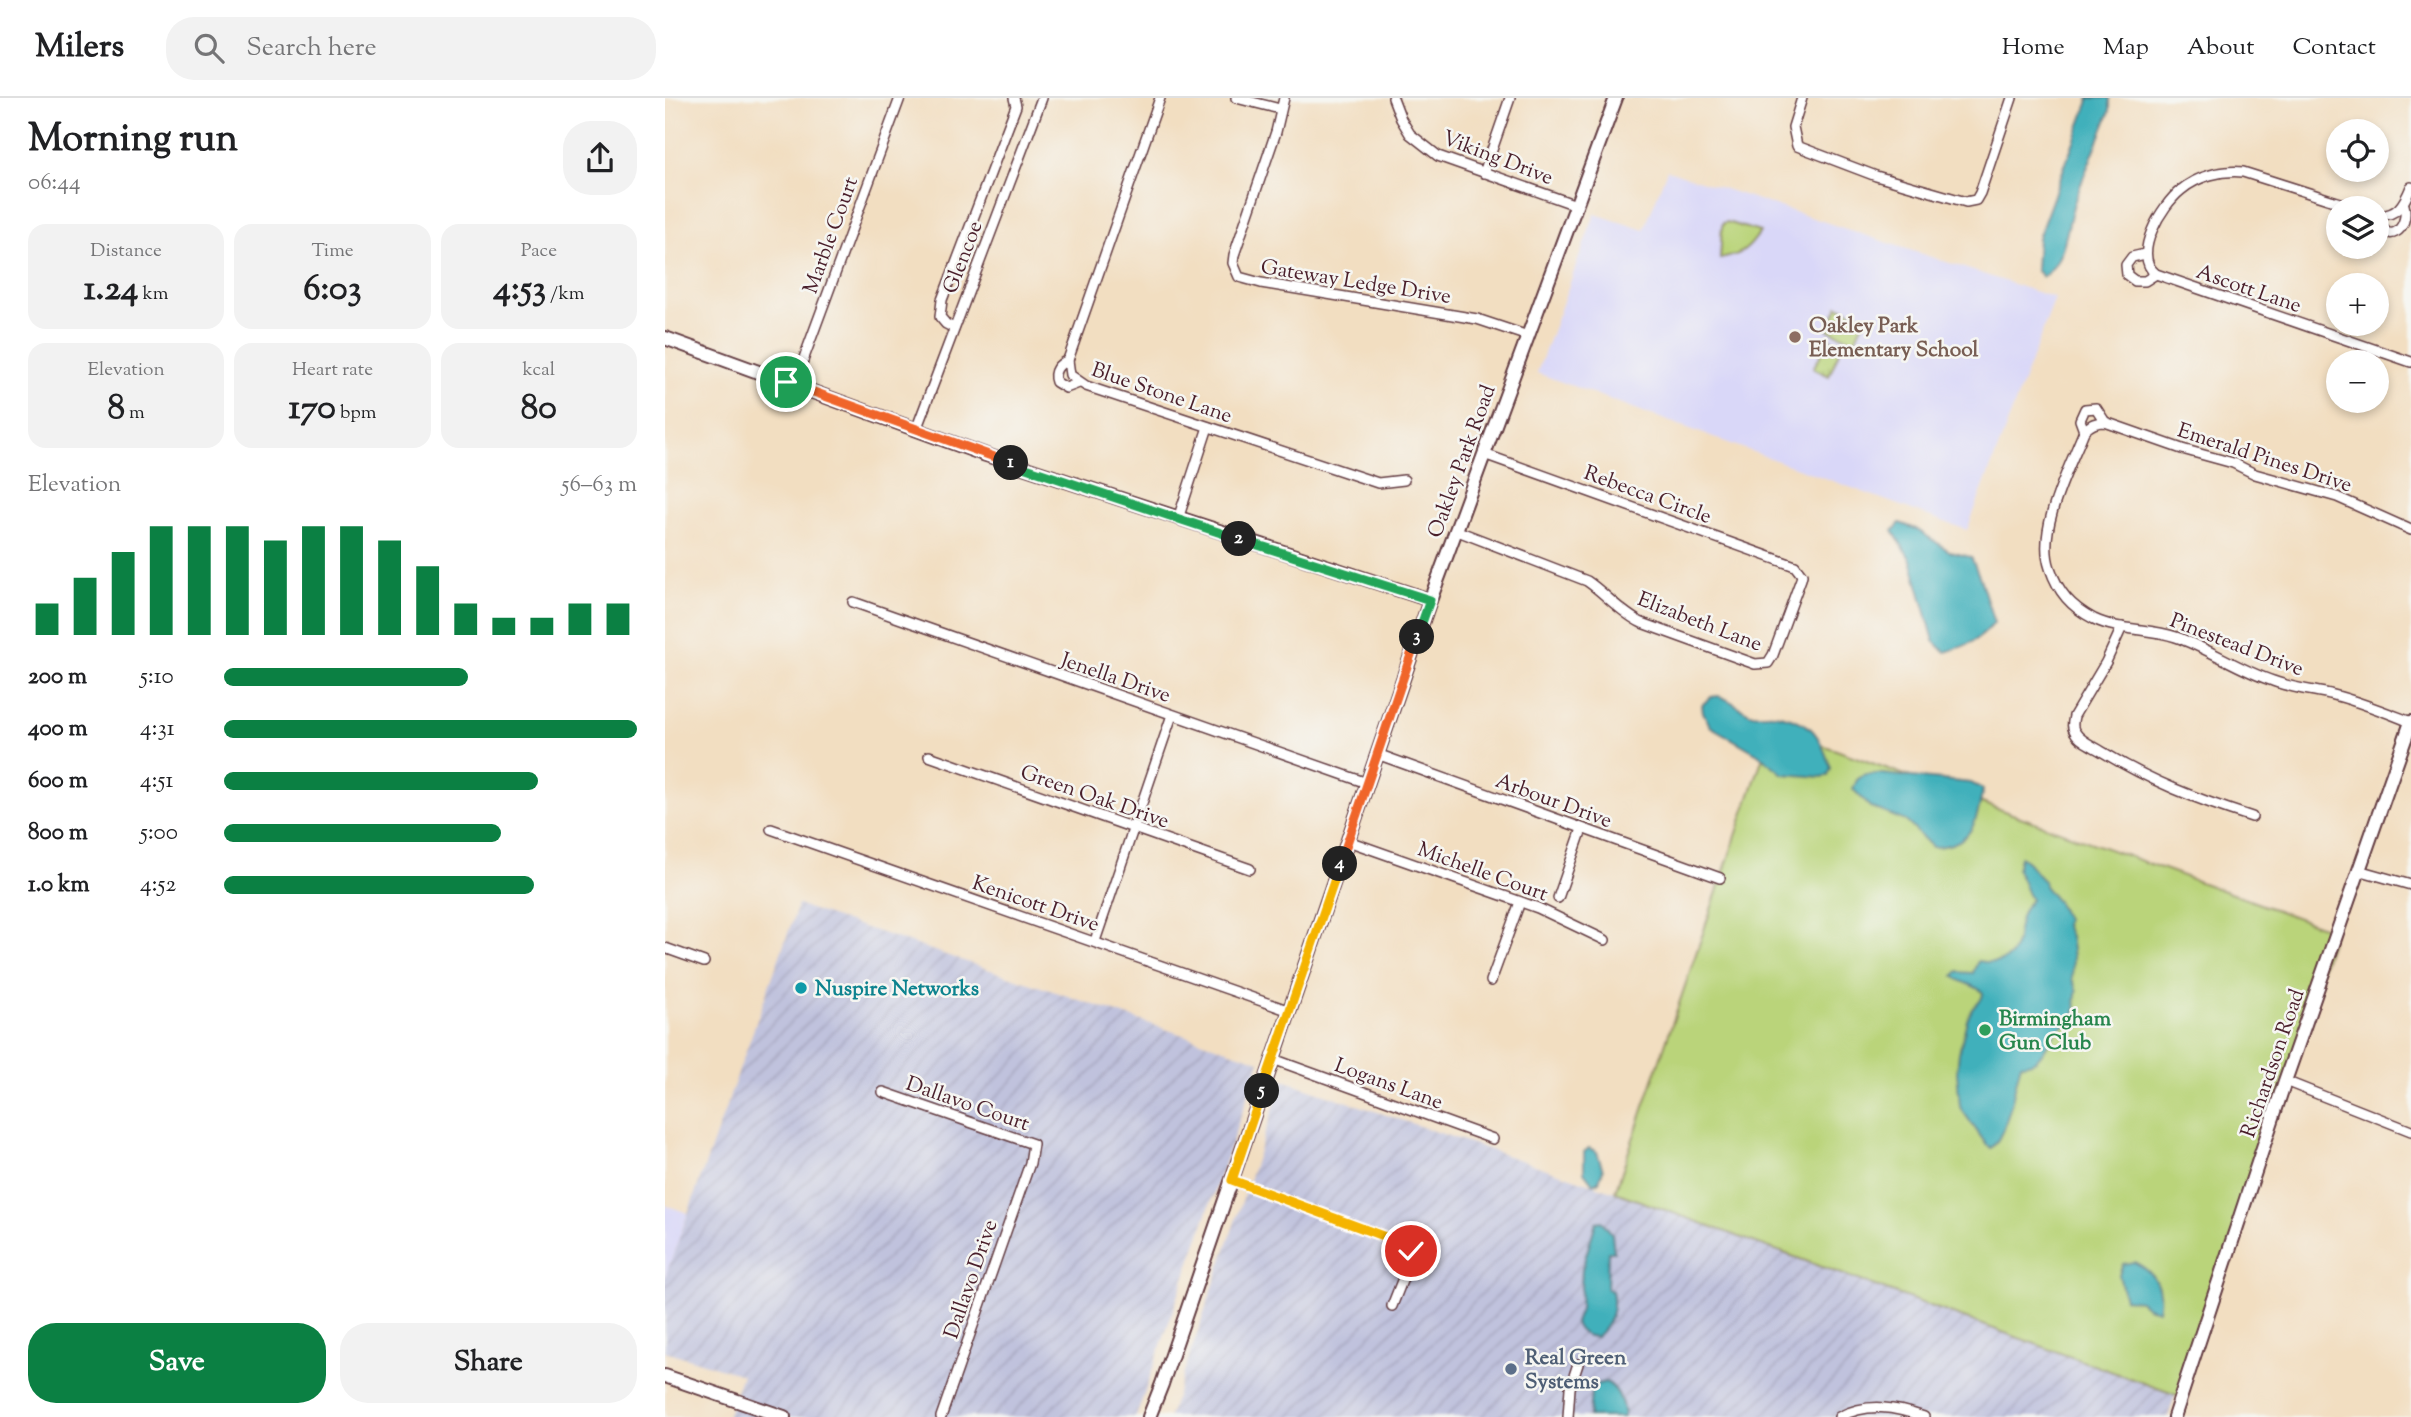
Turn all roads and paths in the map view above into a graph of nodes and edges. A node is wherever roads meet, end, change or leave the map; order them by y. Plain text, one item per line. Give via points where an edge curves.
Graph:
1 (900, 98) edge
2 (1014, 98) edge
3 (1042, 98) edge
4 (1160, 98) edge
5 (1236, 98) edge
6 (1284, 98) edge
7 (1393, 98) edge
8 (1510, 98) edge
9 (1616, 98) edge
10 (1802, 98) edge
11 (2013, 98) edge
12 (1280, 109) junction
13 (1484, 173) junction
14 (2411, 187) edge
15 (2326, 198) edge
16 (1576, 205) junction
17 (2403, 205) junction
18 (2389, 214) edge
19 (2389, 232) edge
20 (2145, 254) junction
21 (2156, 274) junction
22 (954, 328) junction
23 (1528, 337) junction
24 (665, 338) edge
25 (1068, 360) junction
26 (2411, 362) edge
27 (1079, 383) junction
28 (794, 385) junction
29 (2105, 422) junction
30 (1208, 427) junction
31 (2087, 427) junction
32 (916, 429) junction
33 (1484, 454) junction
34 (1404, 480) dead end
35 (1178, 519) junction
36 (1455, 530) junction
37 (2411, 530) edge
38 (1799, 570) joint
39 (1430, 600) junction
40 (853, 602) dead end
41 (2122, 627) junction
42 (1172, 715) junction
43 (2411, 722) edge
44 (1377, 754) junction
45 (929, 757) dead end
46 (1367, 783) junction
47 (2252, 817) dead end
48 (1133, 828) junction
49 (771, 829) dead end
50 (1582, 829) junction
51 (1348, 841) junction
52 (1250, 869) dead end
53 (2358, 870) junction
54 (1720, 878) dead end
55 (2411, 885) edge
56 (1558, 898) dead end
57 (1520, 902) junction
58 (1605, 940) dead end
59 (1095, 941) junction
60 (665, 948) edge
61 (704, 962) dead end
62 (1491, 981) dead end
63 (1290, 1011) junction
64 (1273, 1059) junction
65 (2285, 1081) junction
66 (883, 1092) dead end
67 (2411, 1131) edge
68 (1493, 1139) dead end
69 (1032, 1153) joint
70 (1232, 1180) junction
71 (1392, 1306) dead end
72 (1578, 1364) dead end
73 (665, 1377) edge
74 (1163, 1384) junction
75 (784, 1417) edge
76 (941, 1417) edge
77 (1149, 1417) edge
78 (1155, 1417) edge
79 (1568, 1417) edge
80 (1839, 1417) edge
81 (1924, 1417) edge
82 (2174, 1417) edge

1 - 28 street, Marble Court
2 - 22 street via 1016,106 942,300 940,317
3 - 22 street, Glencoe
4 - 25 street, Blue Stone Lane
5 - 12 street
6 - 12 street, Gateway Ledge Drive
7 - 13 street, Viking Drive via 1405,127 1423,146
8 - 13 street
9 - 16 street, Oakley Park Road
10 - 11 street via 1793,127 1797,146 1876,176 1966,202 1976,200 1980,193
12 - 23 street, Gateway Ledge Drive via 1234,255 1239,277 1477,319
13 - 16 street, Viking Drive
14 - 17 street
15 - 20 street, Ascott Lane via 2243,172 2204,176 2181,189 2162,209
16 - 23 street, Oakley Park Road
17 - 18 street
17 - 19 street via 2411,219 2408,227
20 - 21 street
20 - 21 street, Ascott Lane via 2132,257 2126,265 2127,275 2145,281
21 - 26 street, Ascott Lane
22 - 32 street, Glencoe
23 - 33 street, Oakley Park Road
24 - 28 street
25 - 27 street, Blue Stone Lane via 1070,375
25 - 27 street via 1056,370 1056,382 1066,388
27 - 30 street, Blue Stone Lane
28 - 32 street
29 - 31 street, Emerald Pines Drive
29 - 31 street, Emerald Pines Drive via 2090,407 2080,420
29 - 37 street, Emerald Pines Drive via 2337,497
30 - 34 street, Blue Stone Lane via 1378,482
30 - 35 street
31 - 41 street, Pinestead Drive via 2051,519 2049,566 2063,596 2093,618
32 - 35 street
33 - 36 street, Oakley Park Road
33 - 38 street, Rebecca Circle
35 - 39 street
36 - 38 street, Elizabeth Lane via 1587,581 1642,623 1760,665 1773,655 1801,579
36 - 39 street, Oakley Park Road
39 - 44 street, Oakley Park Road
40 - 42 street, Jenella Drive
41 - 43 street, Pinestead Drive via 2196,644 2272,681 2346,699
41 - 47 street via 2074,716 2074,732 2137,773
42 - 46 street, Jenella Drive
42 - 48 street
43 - 53 street, Richardson Road
44 - 46 street, Oakley Park Road
44 - 50 street, Arbour Drive
45 - 48 street, Green Oak Drive
46 - 51 street, Oakley Park Road
48 - 52 street, Green Oak Drive
48 - 59 street
49 - 59 street, Kenicott Drive
50 - 54 street, Arbour Drive
50 - 56 street
51 - 57 street, Michelle Court
51 - 63 street, Oakley Park Road
53 - 55 street
53 - 65 street, Richardson Road
57 - 58 street, Michelle Court
57 - 62 street
59 - 63 street, Kenicott Drive
60 - 61 street
63 - 64 street, Oakley Park Road
64 - 68 street, Logans Lane
64 - 70 street, Oakley Park Road
65 - 67 street
65 - 82 street, Richardson Road
66 - 69 street, Dallavo Court via 1024,1140 1033,1144
69 - 76 street, Dallavo Drive
70 - 71 street via 1407,1245 1411,1258
70 - 74 street, Oakley Park Road
72 - 79 street
73 - 75 street
74 - 77 street
74 - 78 street
80 - 81 street via 1876,1407

